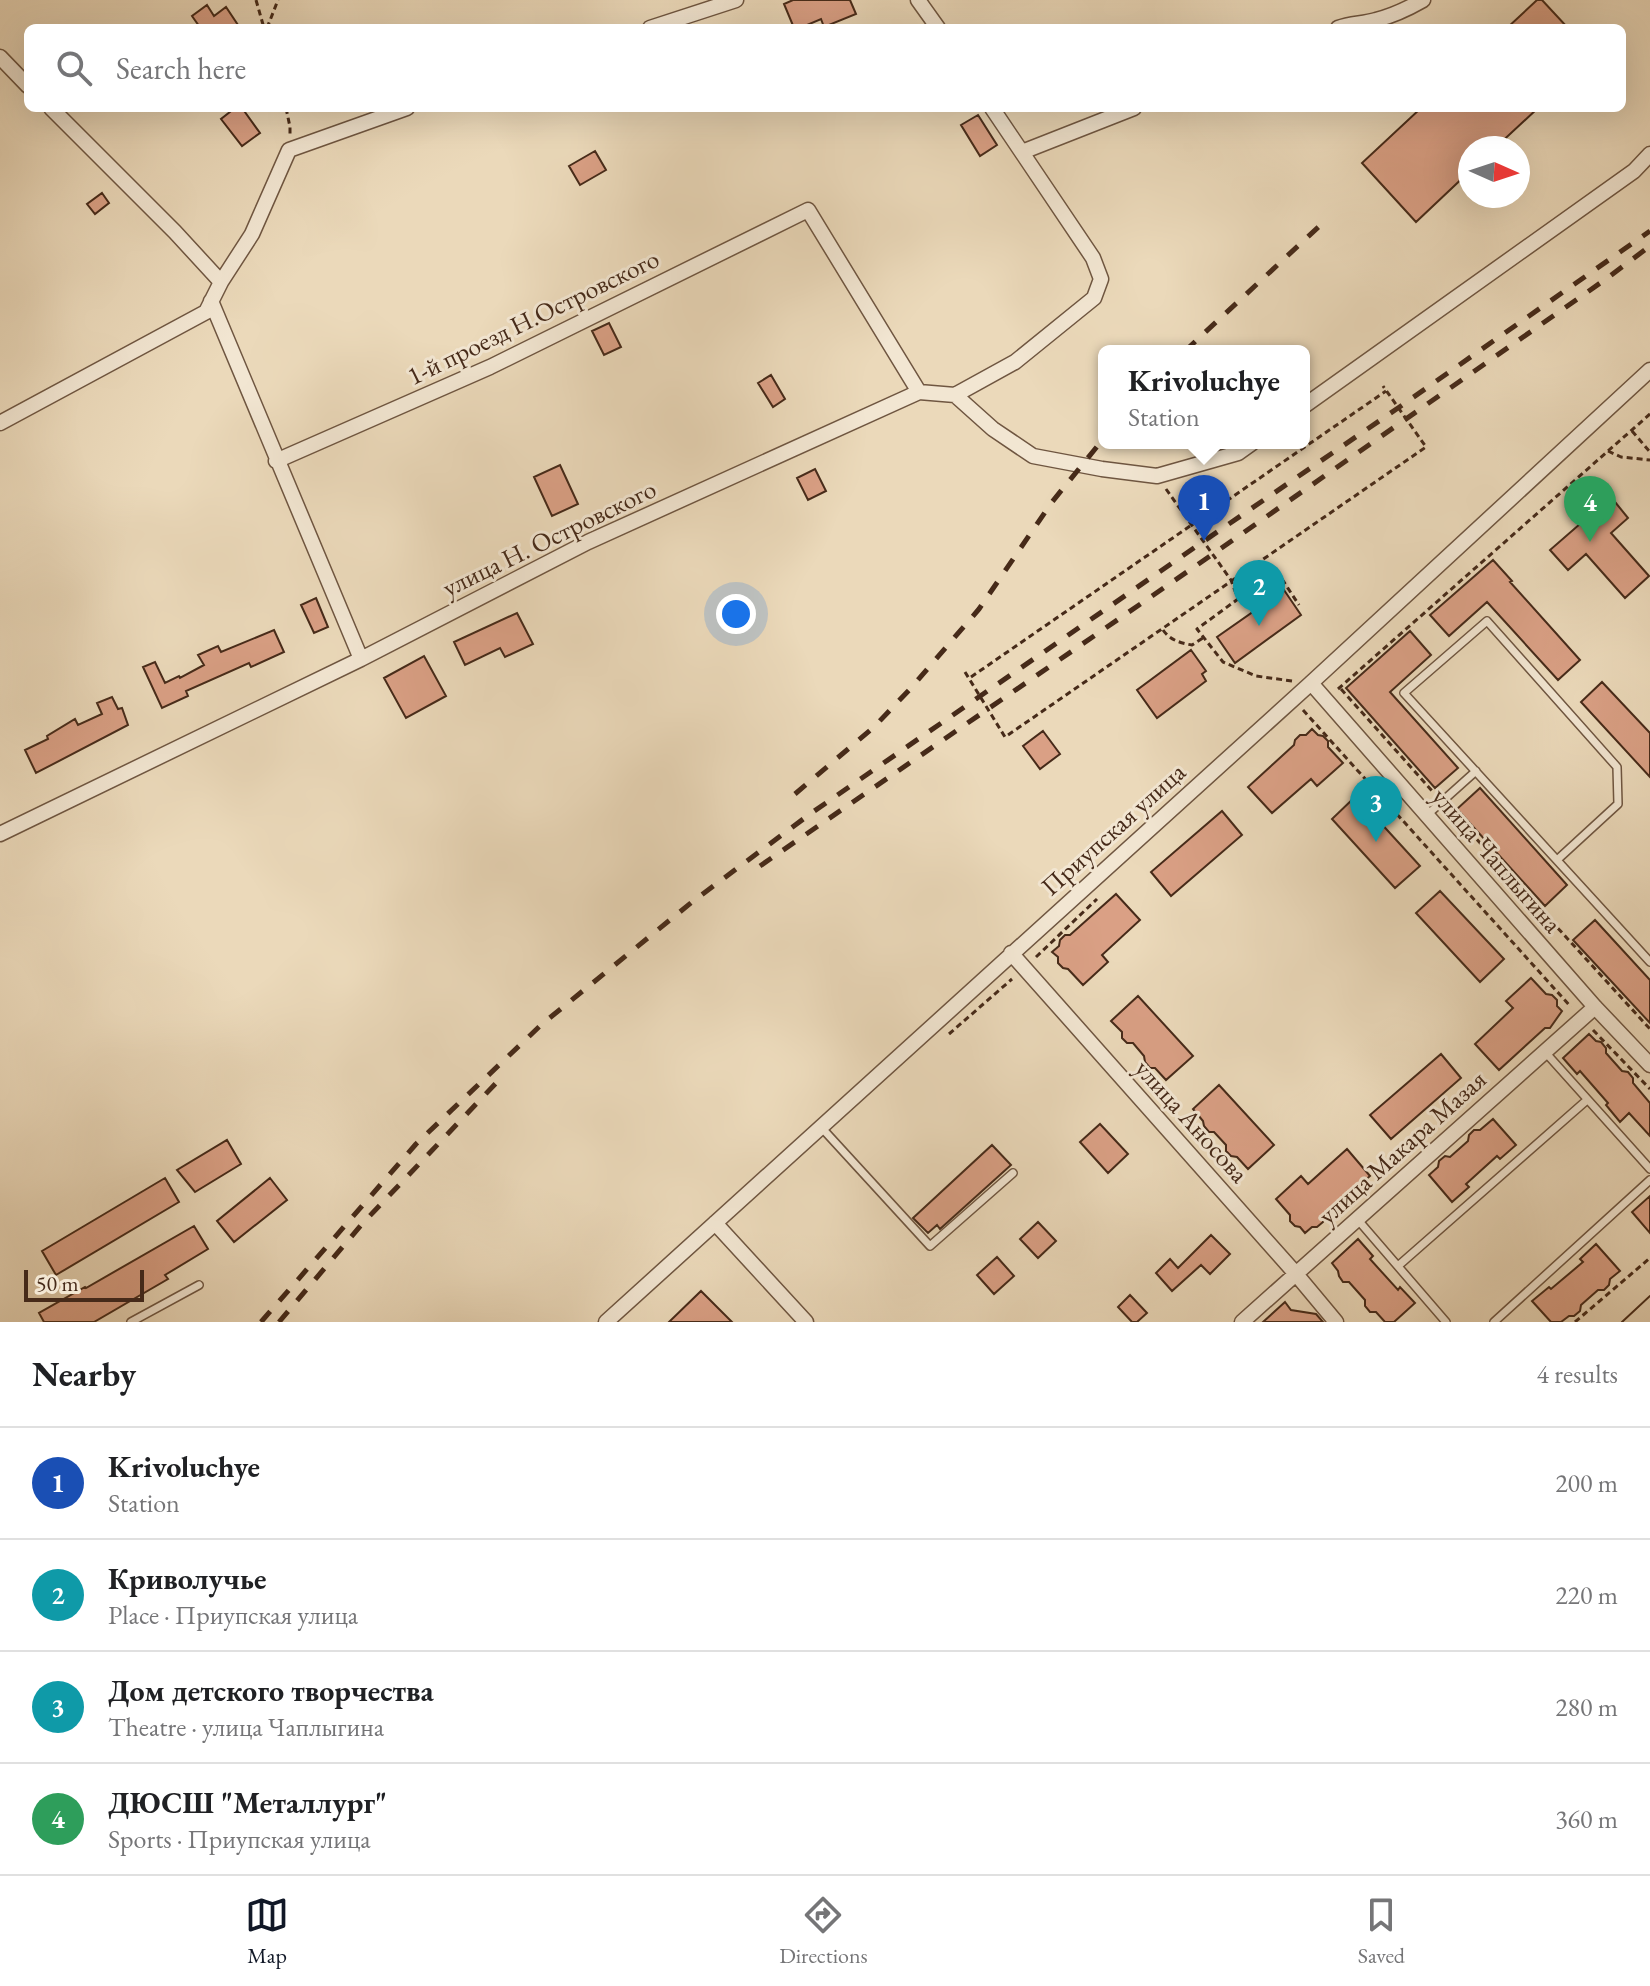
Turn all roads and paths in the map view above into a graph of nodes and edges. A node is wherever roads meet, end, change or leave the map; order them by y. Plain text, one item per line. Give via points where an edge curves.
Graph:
1 (256, 0) edge
2 (278, 0) edge
3 (736, 0) edge
4 (918, 0) edge
5 (1423, 0) edge
6 (265, 24) edge
7 (268, 24) edge
8 (662, 24) edge
9 (935, 24) edge
10 (1348, 24) edge
11 (0, 57) edge
12 (24, 82) edge
13 (55, 112) edge
14 (287, 112) edge
15 (396, 112) edge
16 (995, 112) edge
17 (1124, 112) edge
18 (289, 150) junction
19 (1022, 152) junction
20 (1650, 154) edge
21 (221, 282) junction
22 (211, 301) junction
23 (1650, 370) edge
24 (1383, 386) dead end
25 (1386, 391) junction
26 (919, 392) junction
27 (955, 395) junction
28 (1310, 402) edge
29 (1650, 414) edge
30 (0, 423) edge
31 (1632, 431) junction
32 (1310, 443) edge
33 (1244, 449) edge
34 (1302, 449) edge
35 (1608, 451) junction
36 (1650, 452) edge
37 (1650, 460) edge
38 (276, 461) junction
39 (1157, 476) junction
40 (1193, 524) junction
41 (1231, 580) junction
42 (1238, 599) junction
43 (1299, 605) dead end
44 (1162, 629) junction
45 (1203, 638) junction
46 (361, 659) junction
47 (965, 672) dead end
48 (969, 678) junction
49 (1315, 688) junction
50 (1341, 689) junction
51 (1301, 707) dead end
52 (1476, 771) junction
53 (1442, 802) junction
54 (1427, 816) junction
55 (0, 834) edge
56 (1557, 860) junction
57 (1011, 953) junction
58 (1650, 962) edge
59 (1595, 1007) junction
60 (1582, 1019) junction
61 (1650, 1029) edge
62 (1544, 1051) junction
63 (1650, 1065) edge
64 (1650, 1089) edge
65 (1587, 1100) junction
66 (820, 1126) junction
67 (1650, 1169) edge
68 (1013, 1173) dead end
69 (1650, 1180) edge
70 (1358, 1220) junction
71 (715, 1223) junction
72 (1650, 1258) edge
73 (1398, 1266) junction
74 (1296, 1274) junction
75 (199, 1285) dead end
76 (131, 1322) edge
77 (606, 1322) edge
78 (806, 1322) edge
79 (1242, 1322) edge
80 (1336, 1322) edge
81 (1446, 1322) edge
82 (1494, 1322) edge
83 (1575, 1322) edge

1 - 6 path
2 - 7 path
3 - 8 street
4 - 9 street
5 - 10 street via 1376,20
11 - 12 street
13 - 21 street
14 - 18 path
15 - 18 street
16 - 19 street
17 - 19 street
18 - 21 street via 252,234
19 - 27 street via 1093,258 1101,279 1094,298 1015,362
20 - 28 street via 1634,171
21 - 22 street
22 - 30 street via 206,312
22 - 38 street
23 - 49 street, Приупская улица
24 - 25 path
25 - 32 path
25 - 41 path via 1426,447
26 - 27 street, улица Н. Островского
26 - 38 street, 1-й проезд Н.Островского via 808,210 490,367
26 - 46 street, улица Н. Островского via 588,542
27 - 39 street via 1033,456
29 - 31 path
31 - 35 path
31 - 36 path
33 - 39 street
34 - 40 path
35 - 37 path
35 - 50 path
38 - 46 street
39 - 40 path
40 - 41 path
40 - 48 path
41 - 42 path
41 - 44 path
42 - 43 path via 1278,573
42 - 45 path via 1197,629
44 - 45 path via 1180,643 1192,645
44 - 48 path via 1005,737
45 - 49 path via 1223,662 1240,671
46 - 55 street, улица Н. Островского
47 - 48 path
49 - 50 path
49 - 54 street, улица Чаплыгина
49 - 57 street, Приупская улица
50 - 53 path
51 - 60 path
52 - 53 lane
52 - 56 lane
52 - 56 lane via 1404,693 1487,621 1617,767 1618,804
53 - 54 lane
53 - 61 path
54 - 59 street, улица Чаплыгина
56 - 58 lane
57 - 66 street, Приупская улица
57 - 74 street, улица Аносова
59 - 60 street, улица Макара Мазая
59 - 63 street, улица Чаплыгина
60 - 62 street, улица Макара Мазая
60 - 64 path
62 - 65 lane
62 - 70 street, улица Макара Мазая
65 - 67 lane
65 - 73 lane
66 - 68 lane via 930,1246
66 - 71 street, Приупская улица
69 - 82 lane
70 - 73 lane
70 - 74 street, улица Макара Мазая
71 - 77 street, Приупская улица
71 - 78 street
72 - 83 path
73 - 81 lane
74 - 79 street, улица Макара Мазая
74 - 80 street, улица Аносова
75 - 76 lane

